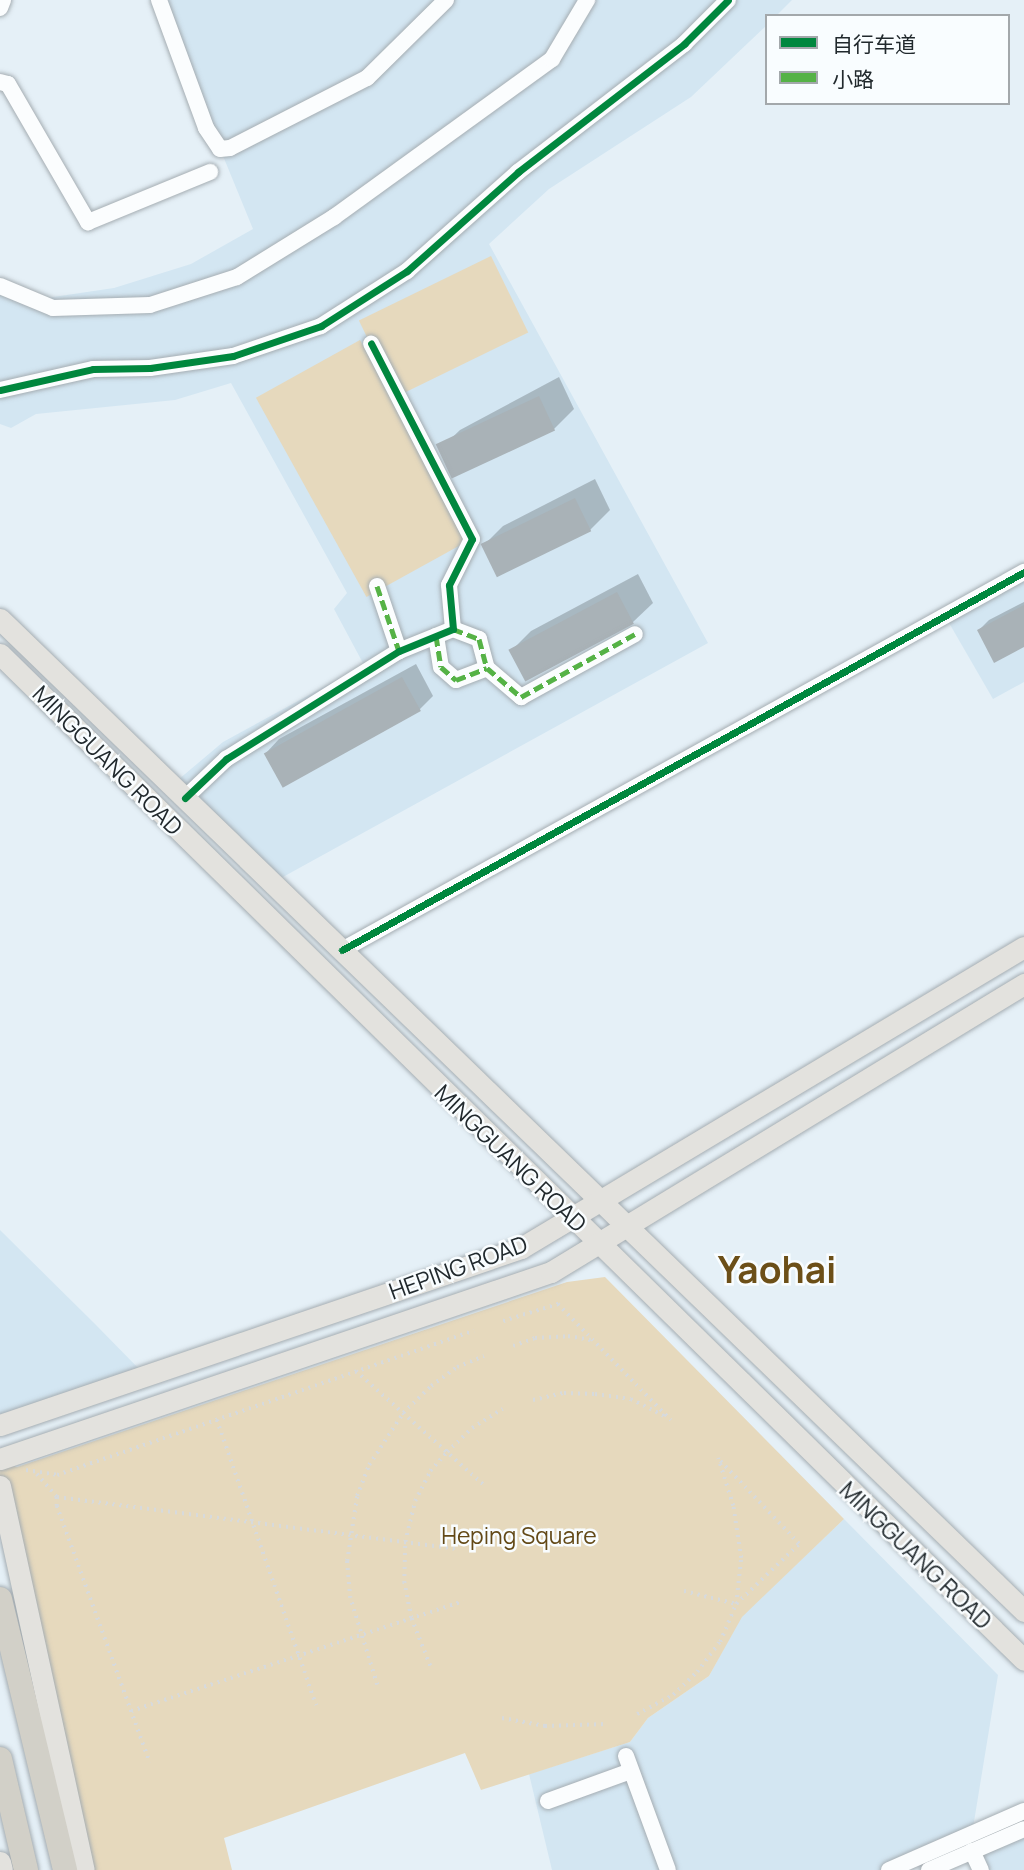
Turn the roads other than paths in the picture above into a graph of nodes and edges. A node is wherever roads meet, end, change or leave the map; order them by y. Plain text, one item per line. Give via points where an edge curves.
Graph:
1 (3, 0) edge
2 (159, 0) edge
3 (446, 0) edge
4 (587, 0) edge
5 (728, 0) edge
6 (0, 8) edge
7 (0, 82) edge
8 (210, 173) dead end
9 (0, 286) edge
10 (371, 343) dead end
11 (0, 390) edge
12 (1024, 572) edge
13 (377, 586) dead end
14 (0, 619) edge
15 (453, 629) junction
16 (635, 634) dead end
17 (436, 636) junction
18 (399, 651) junction
19 (0, 654) edge
20 (487, 668) junction
21 (185, 798) junction
22 (1024, 947) edge
23 (342, 950) junction
24 (1024, 984) edge
25 (600, 1201) junction
26 (573, 1217) junction
27 (627, 1226) junction
28 (599, 1243) junction
29 (0, 1425) edge
30 (8, 1463) edge
31 (0, 1486) edge
32 (991, 1580) junction
33 (1024, 1586) edge
34 (0, 1599) edge
35 (1024, 1611) edge
36 (1024, 1660) edge
37 (0, 1759) edge
38 (548, 1801) dead end
39 (1024, 1811) edge
40 (1024, 1829) edge
41 (972, 1851) junction
42 (0, 1862) edge
43 (2, 1870) edge
44 (26, 1870) edge
45 (65, 1870) edge
46 (84, 1870) edge
47 (668, 1870) edge
48 (889, 1870) edge
49 (929, 1870) edge
50 (981, 1870) edge

1 - 6 street
2 - 3 street via 206,128 220,149 367,78
4 - 9 street via 552,59 334,217 237,277 150,305 53,308
5 - 11 street via 684,44 518,172 407,271 321,326 233,356 150,368 93,369
7 - 8 street via 8,84 88,222
10 - 15 street via 472,539 449,585
12 - 23 street
13 - 18 street
14 - 21 main road, MINGGUANG ROAD
15 - 17 street
15 - 20 street via 479,639
16 - 20 street via 521,697
17 - 18 street
17 - 20 street via 441,667 456,680
18 - 21 street via 226,759
19 - 26 main road, MINGGUANG ROAD
21 - 23 main road, MINGGUANG ROAD
22 - 25 main road, HEPING ROAD
23 - 25 main road, MINGGUANG ROAD
24 - 27 main road, HEPING ROAD
25 - 26 main road, HEPING ROAD
25 - 27 main road, MINGGUANG ROAD
26 - 28 main road, MINGGUANG ROAD
26 - 29 main road, HEPING ROAD via 521,1248
27 - 28 main road, HEPING ROAD
27 - 32 main road, MINGGUANG ROAD
28 - 30 main road, HEPING ROAD via 551,1272
28 - 36 main road, MINGGUANG ROAD
31 - 46 main road
32 - 33 main road
32 - 35 main road, MINGGUANG ROAD
34 - 45 highway
37 - 44 highway
38 - 47 street via 629,1763
39 - 48 street
40 - 41 street
41 - 49 street
41 - 50 street
42 - 43 main road

